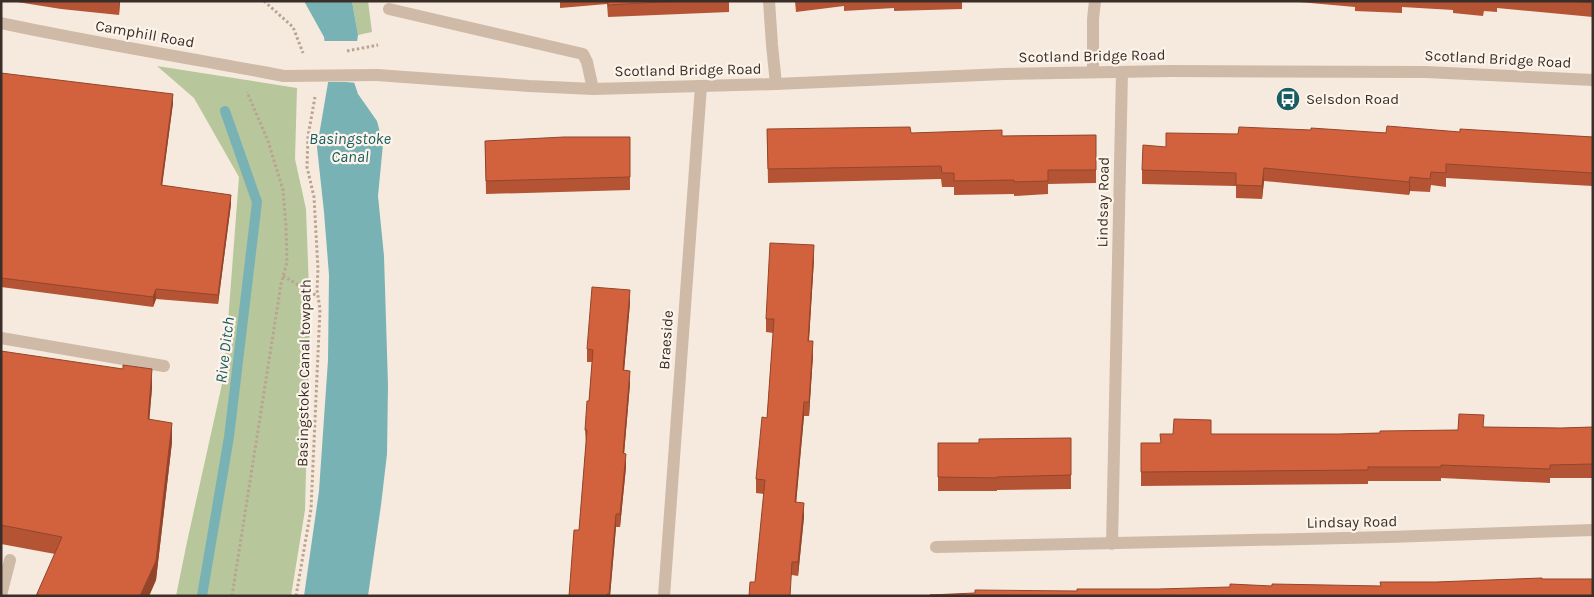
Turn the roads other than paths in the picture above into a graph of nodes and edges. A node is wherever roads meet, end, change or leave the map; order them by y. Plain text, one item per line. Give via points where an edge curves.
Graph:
1 (769, 1) edge
2 (1095, 1) edge
3 (389, 9) dead end
4 (1, 23) edge
5 (1093, 72) junction
6 (1122, 72) junction
7 (377, 75) joint
8 (1593, 80) edge
9 (776, 84) junction
10 (701, 86) junction
11 (593, 89) junction
12 (1, 338) edge
13 (164, 366) dead end
14 (1593, 530) edge
15 (1112, 544) junction
16 (936, 548) dead end
17 (10, 560) dead end
18 (1, 595) edge
19 (664, 596) edge

1 - 9 street
2 - 5 street
3 - 11 street via 583,54
4 - 7 street, Camphill Road, bridge via 284,76
5 - 6 street, Scotland Bridge Road
5 - 9 street, Scotland Bridge Road
6 - 8 street, Scotland Bridge Road via 1426,72
6 - 15 street, Lindsay Road
7 - 11 street, Scotland Bridge Road
9 - 10 street, Scotland Bridge Road
10 - 11 street, Scotland Bridge Road
10 - 19 street, Braeside
12 - 13 street
14 - 15 street, Lindsay Road
15 - 16 street, Lindsay Road
17 - 18 street

